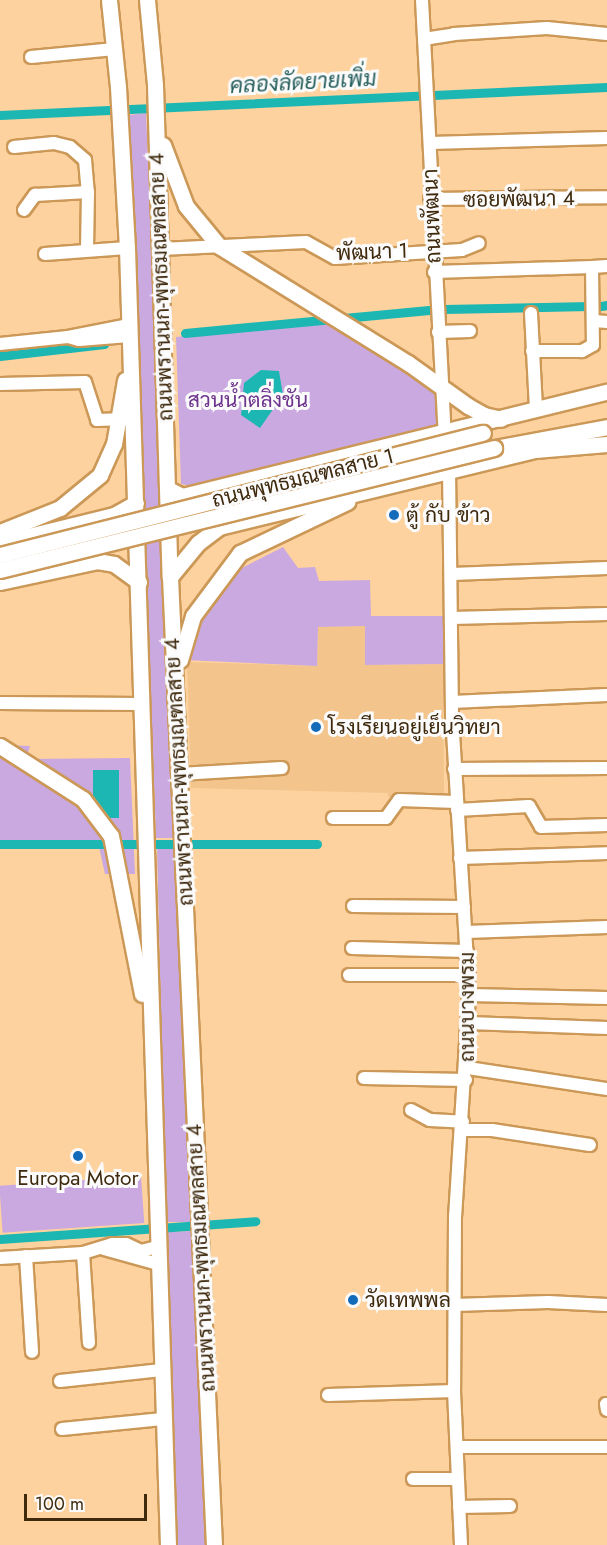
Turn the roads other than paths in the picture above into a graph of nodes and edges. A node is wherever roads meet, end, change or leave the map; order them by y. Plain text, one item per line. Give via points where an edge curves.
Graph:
1 (108, 0) edge
2 (422, 0) edge
3 (148, 2) edge
4 (607, 34) edge
5 (424, 39) junction
6 (115, 49) junction
7 (32, 57) dead end
8 (157, 122) junction
9 (607, 138) edge
10 (430, 143) junction
11 (14, 147) dead end
12 (88, 192) junction
13 (607, 197) edge
14 (430, 199) junction
15 (24, 210) dead end
16 (479, 243) dead end
17 (219, 246) junction
18 (127, 248) junction
19 (160, 249) junction
20 (434, 249) junction
21 (87, 250) junction
22 (45, 254) dead end
23 (607, 266) edge
24 (592, 267) junction
25 (434, 272) junction
26 (531, 312) dead end
27 (601, 321) edge
28 (470, 331) dead end
29 (438, 332) junction
30 (129, 337) junction
31 (0, 344) edge
32 (532, 351) junction
33 (0, 384) edge
34 (442, 386) junction
35 (607, 392) edge
36 (607, 402) edge
37 (528, 412) junction
38 (560, 414) junction
39 (501, 418) junction
40 (125, 419) junction
41 (600, 429) edge
42 (445, 433) junction
43 (607, 444) edge
44 (535, 450) junction
45 (449, 470) junction
46 (268, 477) junction
47 (380, 487) junction
48 (168, 489) junction
49 (136, 503) junction
50 (271, 515) junction
51 (0, 532) edge
52 (40, 534) junction
53 (0, 543) edge
54 (0, 555) edge
55 (607, 568) edge
56 (0, 570) edge
57 (42, 572) junction
58 (452, 574) junction
59 (170, 577) junction
60 (0, 582) edge
61 (139, 582) junction
62 (607, 614) edge
63 (452, 618) junction
64 (175, 682) junction
65 (607, 696) edge
66 (452, 702) junction
67 (0, 703) edge
68 (140, 704) junction
69 (0, 746) edge
70 (282, 768) dead end
71 (607, 768) edge
72 (454, 769) junction
73 (179, 774) junction
74 (457, 809) junction
75 (524, 812) dead end
76 (333, 818) dead end
77 (607, 825) edge
78 (607, 853) edge
79 (460, 858) junction
80 (352, 906) dead end
81 (464, 908) junction
82 (607, 927) edge
83 (466, 932) junction
84 (352, 948) dead end
85 (467, 951) junction
86 (349, 975) dead end
87 (469, 975) junction
88 (469, 995) junction
89 (607, 998) edge
90 (469, 1023) junction
91 (607, 1028) edge
92 (151, 1044) junction
93 (467, 1074) junction
94 (364, 1078) dead end
95 (607, 1089) edge
96 (411, 1110) dead end
97 (462, 1126) junction
98 (590, 1145) dead end
99 (158, 1247) junction
100 (104, 1250) junction
101 (83, 1253) junction
102 (26, 1256) junction
103 (0, 1257) edge
104 (158, 1264) junction
105 (454, 1305) junction
106 (607, 1305) edge
107 (89, 1343) dead end
108 (32, 1352) dead end
109 (161, 1370) junction
110 (60, 1381) dead end
111 (454, 1391) junction
112 (328, 1395) dead end
113 (163, 1419) junction
114 (62, 1429) dead end
115 (456, 1447) junction
116 (607, 1447) edge
117 (413, 1479) dead end
118 (457, 1479) junction
119 (510, 1506) dead end
120 (459, 1507) junction
121 (168, 1545) edge
122 (214, 1545) edge
123 (461, 1545) edge

1 - 6 main road, ถนนพรานนก-พุทธมณฑลสาย 4
2 - 5 street, ถนนพัฒนา
3 - 8 main road, ถนนพรานนก-พุทธมณฑลสาย 4
4 - 5 street via 547,28 454,33
5 - 10 street, ถนนพัฒนา
6 - 7 street
6 - 18 main road, ถนนพรานนก-พุทธมณฑลสาย 4
8 - 17 main road via 170,169 186,206
8 - 19 main road, ถนนพรานนก-พุทธมณฑลสาย 4
9 - 10 street
10 - 14 street, ถนนพัฒนา
11 - 12 street via 54,143 70,147 85,160
12 - 15 street via 35,195
12 - 21 street
13 - 14 street, ซอยพัฒนา 4
14 - 20 street, ถนนพัฒนา
16 - 20 street, พัฒนา 1 via 462,249
17 - 19 street, พัฒนา 1
17 - 20 street, พัฒนา 1 via 306,242 335,258
17 - 34 main road
18 - 21 street
18 - 30 main road, ถนนพรานนก-พุทธมณฑลสาย 4
19 - 48 main road, ถนนพรานนก-พุทธมณฑลสาย 4
20 - 25 street, ถนนพัฒนา
21 - 22 street
23 - 24 street
24 - 25 street
24 - 27 street
25 - 29 street, ถนนพัฒนา
26 - 32 street
27 - 32 street via 589,350
28 - 29 street
29 - 34 street, ถนนพัฒนา
30 - 31 street via 68,337
30 - 40 main road, ถนนพรานนก-พุทธมณฑลสาย 4
32 - 37 street
33 - 40 street via 85,382 97,420
34 - 39 main road via 484,416
34 - 42 street, ถนนพัฒนา
35 - 37 main road
36 - 38 main road, ถนนพุทธมณฑลสาย 1
37 - 38 main road
37 - 39 main road
38 - 54 main road, ถนนพุทธมณฑลสาย 1, bridge
39 - 42 main road
40 - 49 main road, ถนนพรานนก-พุทธมณฑลสาย 4
40 - 51 main road via 100,475 60,508
41 - 44 main road
41 - 56 main road, ถนนพุทธมณฑลสาย 1, bridge via 494,448
42 - 46 main road
43 - 44 main road
44 - 45 main road
45 - 47 main road
45 - 58 street, ถนนบางพรม
46 - 48 main road via 182,496
46 - 50 main road via 254,492 254,503 262,513
47 - 50 main road
47 - 64 main road via 240,553 193,616 184,636
48 - 59 main road, ถนนพรานนก-พุทธมณฑลสาย 4
49 - 52 main road via 114,515
49 - 61 main road, ถนนพรานนก-พุทธมณฑลสาย 4
50 - 59 main road via 219,527 198,543
52 - 53 main road
52 - 57 main road via 51,542 54,555
55 - 58 street
57 - 60 main road
57 - 61 main road via 97,561 114,564
58 - 63 street, ถนนบางพรม
59 - 64 main road, ถนนพรานนก-พุทธมณฑลสาย 4
61 - 68 main road, ถนนพรานนก-พุทธมณฑลสาย 4
62 - 63 street
63 - 66 street, ถนนบางพรม
64 - 73 main road, ถนนพรานนก-พุทธมณฑลสาย 4
65 - 66 street
66 - 72 street, ถนนบางพรม
67 - 68 street
68 - 92 main road, ถนนพรานนก-พุทธมณฑลสาย 4
69 - 92 main road via 83,799 113,842
70 - 73 street
71 - 72 street
72 - 74 street, ถนนบางพรม
73 - 122 main road, ถนนพรานนก-พุทธมณฑลสาย 4
74 - 75 street
74 - 76 street via 399,800 386,818
74 - 77 street via 529,806 541,827
74 - 79 street, ถนนบางพรม
78 - 79 street
79 - 81 street, ถนนบางพรม
80 - 81 street
81 - 83 street, ถนนบางพรม
82 - 83 street
83 - 85 street, ถนนบางพรม
84 - 85 street
85 - 87 street, ถนนบางพรม
86 - 87 street
87 - 88 street, ถนนบางพรม
88 - 89 street
88 - 90 street, ถนนบางพรม
90 - 91 street
90 - 93 street, ถนนบางพรม
92 - 99 main road, ถนนพรานนก-พุทธมณฑลสาย 4
93 - 94 street
93 - 95 street
93 - 97 street, ถนนบางพรม
96 - 97 street via 430,1120
97 - 98 street
97 - 105 street, ถนนบางพรม
99 - 100 street via 141,1251 126,1244 112,1244
99 - 104 main road, ถนนพรานนก-พุทธมณฑลสาย 4
100 - 101 street
100 - 104 street
101 - 102 street
101 - 107 street
102 - 103 street
102 - 108 street
104 - 109 main road, ถนนพรานนก-พุทธมณฑลสาย 4
105 - 106 street
105 - 111 street, ถนนบางพรม
109 - 110 street
109 - 113 main road, ถนนพรานนก-พุทธมณฑลสาย 4
111 - 112 street
111 - 115 street, ถนนบางพรม
113 - 114 street
113 - 121 main road, ถนนพรานนก-พุทธมณฑลสาย 4
115 - 116 street
115 - 118 street, ถนนบางพรม
117 - 118 street
118 - 120 street, ถนนบางพรม
119 - 120 street
120 - 123 street, ถนนบางพรม

